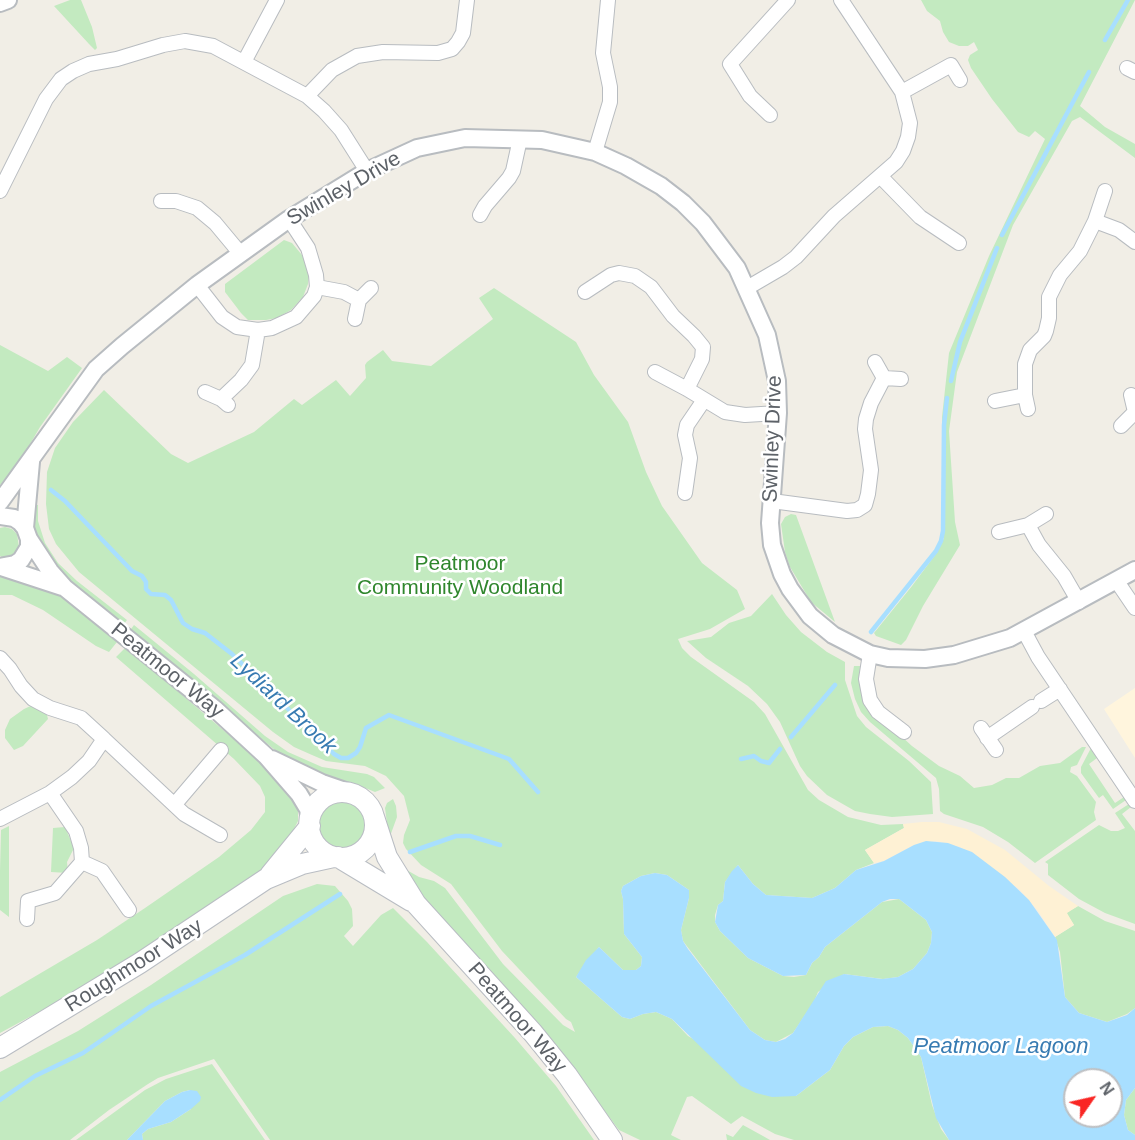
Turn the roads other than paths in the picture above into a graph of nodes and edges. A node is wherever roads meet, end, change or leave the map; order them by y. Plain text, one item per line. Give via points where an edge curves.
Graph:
1 (8, 0) edge
2 (276, 0) edge
3 (467, 0) edge
4 (608, 0) edge
5 (788, 0) edge
6 (841, 0) edge
7 (0, 3) edge
8 (716, 61) dead end
9 (244, 62) junction
10 (730, 64) junction
11 (960, 80) dead end
12 (902, 92) junction
13 (307, 96) junction
14 (770, 115) dead end
15 (520, 139) junction
16 (595, 152) junction
17 (367, 171) junction
18 (881, 177) junction
19 (0, 190) edge
20 (1105, 191) dead end
21 (160, 201) dead end
22 (480, 215) dead end
23 (290, 219) junction
24 (1095, 221) junction
25 (1135, 242) edge
26 (959, 243) dead end
27 (240, 253) junction
28 (197, 285) junction
29 (317, 287) junction
30 (371, 288) dead end
31 (747, 288) junction
32 (585, 292) dead end
33 (359, 300) junction
34 (355, 320) dead end
35 (258, 330) junction
36 (875, 362) dead end
37 (655, 372) dead end
38 (884, 378) junction
39 (901, 379) dead end
40 (687, 388) junction
41 (206, 392) dead end
42 (1131, 395) dead end
43 (704, 400) junction
44 (994, 401) dead end
45 (1135, 412) edge
46 (778, 413) junction
47 (1121, 426) dead end
48 (31, 461) junction
49 (686, 493) dead end
50 (772, 501) junction
51 (0, 502) edge
52 (1046, 514) dead end
53 (0, 516) edge
54 (1028, 525) junction
55 (999, 532) dead end
56 (27, 534) junction
57 (0, 567) edge
58 (1135, 570) edge
59 (1116, 580) junction
60 (65, 588) junction
61 (1079, 602) junction
62 (1135, 608) edge
63 (1024, 631) junction
64 (870, 654) junction
65 (0, 658) edge
66 (1060, 689) junction
67 (904, 732) dead end
68 (104, 739) junction
69 (221, 750) dead end
70 (996, 750) dead end
71 (266, 756) junction
72 (50, 793) junction
73 (351, 793) junction
74 (1135, 801) edge
75 (175, 804) junction
76 (374, 817) junction
77 (0, 819) edge
78 (310, 823) junction
79 (220, 835) dead end
80 (336, 857) junction
81 (82, 862) junction
82 (266, 879) junction
83 (416, 904) junction
84 (129, 910) dead end
85 (27, 919) dead end
86 (0, 1048) edge
87 (613, 1139) edge

1 - 7 street
2 - 9 street
3 - 13 street via 463,33 452,49 357,56 332,69
4 - 16 street via 603,53 610,102
5 - 10 street
6 - 12 street
8 - 10 street
9 - 13 street
9 - 19 street via 213,46 185,41 73,70 46,99
10 - 14 street via 750,96
11 - 12 street via 951,65
12 - 18 street via 910,123 908,137 896,162
13 - 17 street via 341,130
15 - 16 street, Swinley Drive
15 - 17 street, Swinley Drive via 465,138 438,142
15 - 22 street via 513,171
16 - 31 street, Swinley Drive via 645,176 683,203 725,251
17 - 23 street, Swinley Drive
18 - 26 street via 921,217
18 - 31 street via 834,216 796,257
20 - 24 street
21 - 27 street via 197,208
23 - 27 street, Swinley Drive
23 - 29 street via 313,261
24 - 25 street via 1119,230
24 - 44 street via 1080,251 1052,289 1047,328 1030,350 1025,364 1027,402
27 - 28 street, Swinley Drive
28 - 35 street via 229,323
28 - 48 street, Swinley Drive via 96,369
29 - 33 street via 344,292
29 - 35 street via 310,303 296,317 279,326
30 - 33 street
31 - 46 street, Swinley Drive via 774,362
32 - 40 street via 620,273 635,276 651,287 704,347
33 - 34 street
35 - 41 street via 252,365 224,402
36 - 38 street
37 - 40 street
38 - 39 street
38 - 50 street via 866,419 871,470 865,505 847,511
40 - 43 street
42 - 45 street
43 - 46 street via 736,415
43 - 49 street via 686,429 690,458
45 - 47 street
46 - 50 street, Swinley Drive
48 - 51 street, Swinley Drive
48 - 56 street
50 - 64 street, Swinley Drive via 771,539 790,589 818,623 843,642
52 - 54 street
53 - 56 street via 14,518
54 - 55 street
54 - 61 street
56 - 57 street via 28,547 21,560
56 - 60 street, Peatmoor Way
57 - 60 street, Peatmoor Way
58 - 59 street, Swinley Drive
59 - 61 street, Swinley Drive
59 - 62 street
60 - 71 street, Peatmoor Way via 215,709
61 - 63 street, Swinley Drive
63 - 64 street, Swinley Drive via 947,657 902,659
63 - 66 street
64 - 67 street via 866,680 870,700 878,712
65 - 68 street via 33,699 81,718
66 - 70 street via 984,733
66 - 74 street
68 - 72 street via 80,770
68 - 75 street
69 - 75 street
71 - 73 street, Peatmoor Way
71 - 78 street, Peatmoor Way via 299,794 308,809
72 - 77 street
72 - 81 street via 76,831
73 - 76 main road via 368,804
73 - 78 main road via 325,797 315,807
75 - 79 street via 190,818
76 - 80 main road via 373,837 365,848 354,856
76 - 83 main road, Peatmoor Way via 386,856
78 - 80 main road via 317,845
78 - 82 main road, Roughmoor Way
80 - 82 main road, Roughmoor Way via 302,864
80 - 83 main road, Peatmoor Way
81 - 84 street via 102,871
81 - 85 street via 55,893 28,895
82 - 86 main road, Roughmoor Way via 140,963
83 - 87 main road, Peatmoor Way via 533,1033

